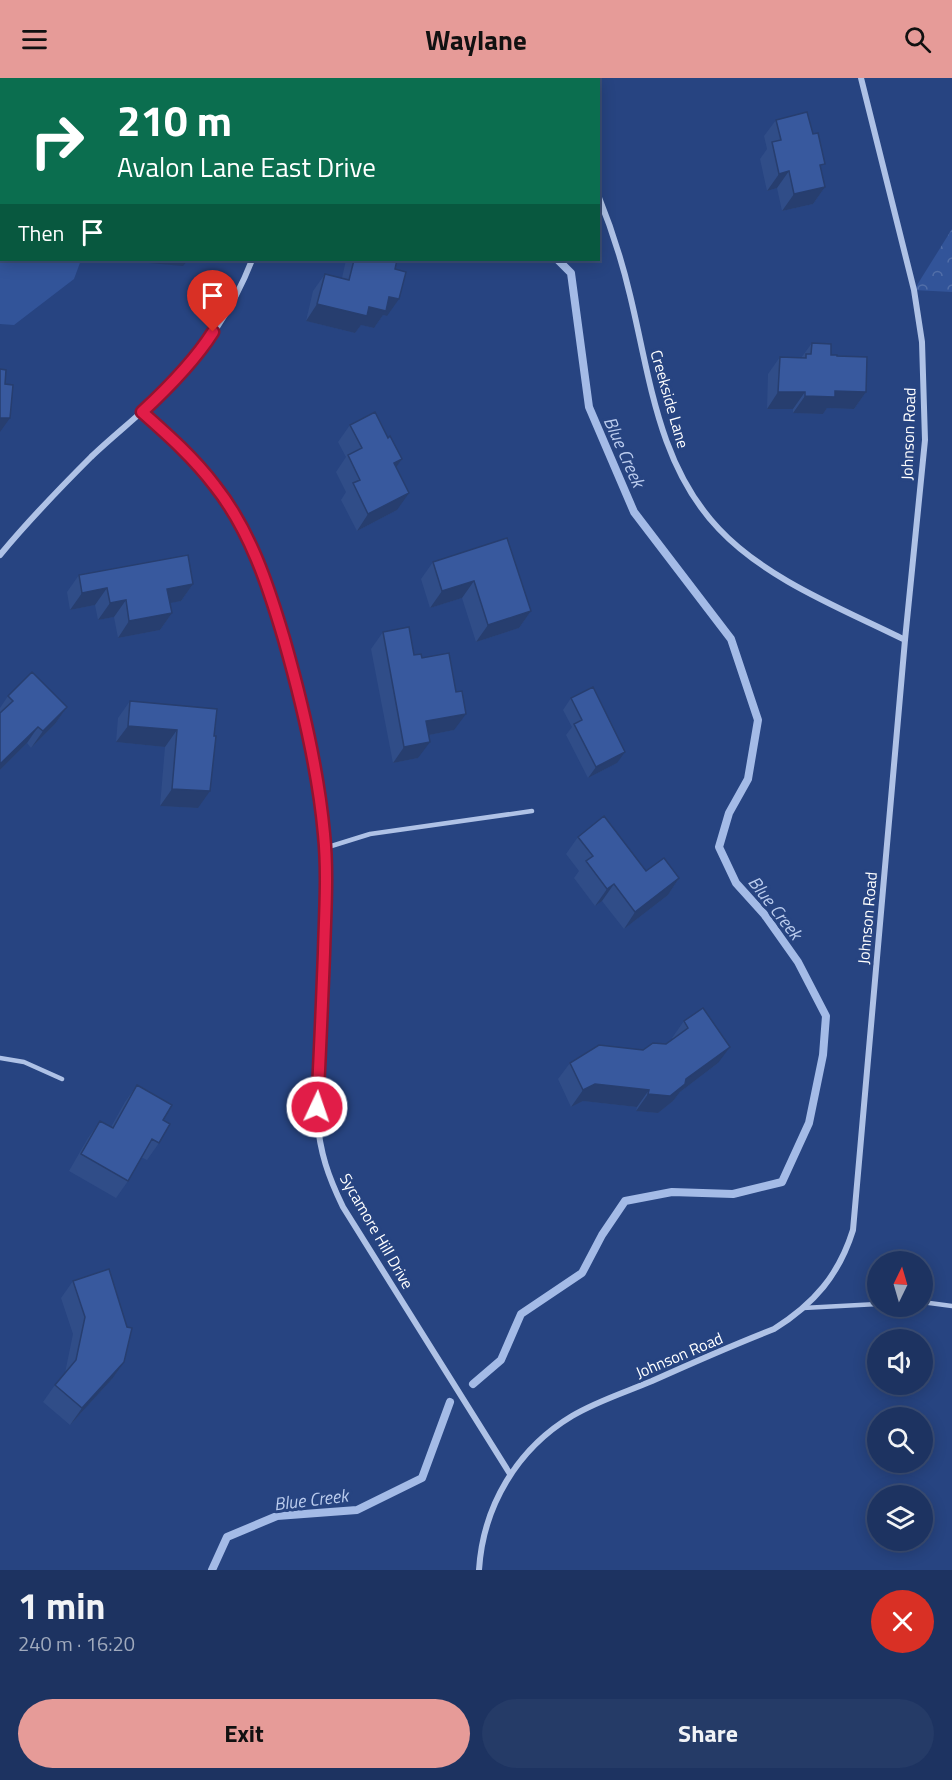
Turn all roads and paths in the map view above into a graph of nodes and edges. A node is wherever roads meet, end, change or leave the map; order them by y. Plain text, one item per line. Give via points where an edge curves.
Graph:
1 (861, 78) edge
2 (600, 201) edge
3 (252, 261) edge
4 (142, 412) junction
5 (0, 555) edge
6 (905, 640) junction
7 (532, 811) dead end
8 (325, 848) junction
9 (0, 1058) edge
10 (62, 1079) dead end
11 (933, 1303) edge
12 (867, 1305) edge
13 (952, 1306) edge
14 (803, 1308) junction
15 (510, 1474) junction
16 (479, 1570) edge

1 - 6 street, Johnson Road via 914,290 921,342 925,440
2 - 6 street, Creekside Lane via 630,293 663,434 692,494 719,530 771,571
3 - 4 street via 231,305 207,342
4 - 5 street via 92,457
4 - 8 street, Sycamore Hill Drive via 176,442 215,486 235,514 256,556 301,704 321,804
6 - 14 street, Johnson Road via 853,1230 834,1273
7 - 8 lane via 370,834
8 - 15 street, Sycamore Hill Drive via 317,1107 323,1160 343,1207
9 - 10 lane via 24,1062
11 - 13 lane
12 - 14 lane
14 - 15 street, Johnson Road via 774,1329 573,1415 538,1440
15 - 16 street, Johnson Road via 486,1527

